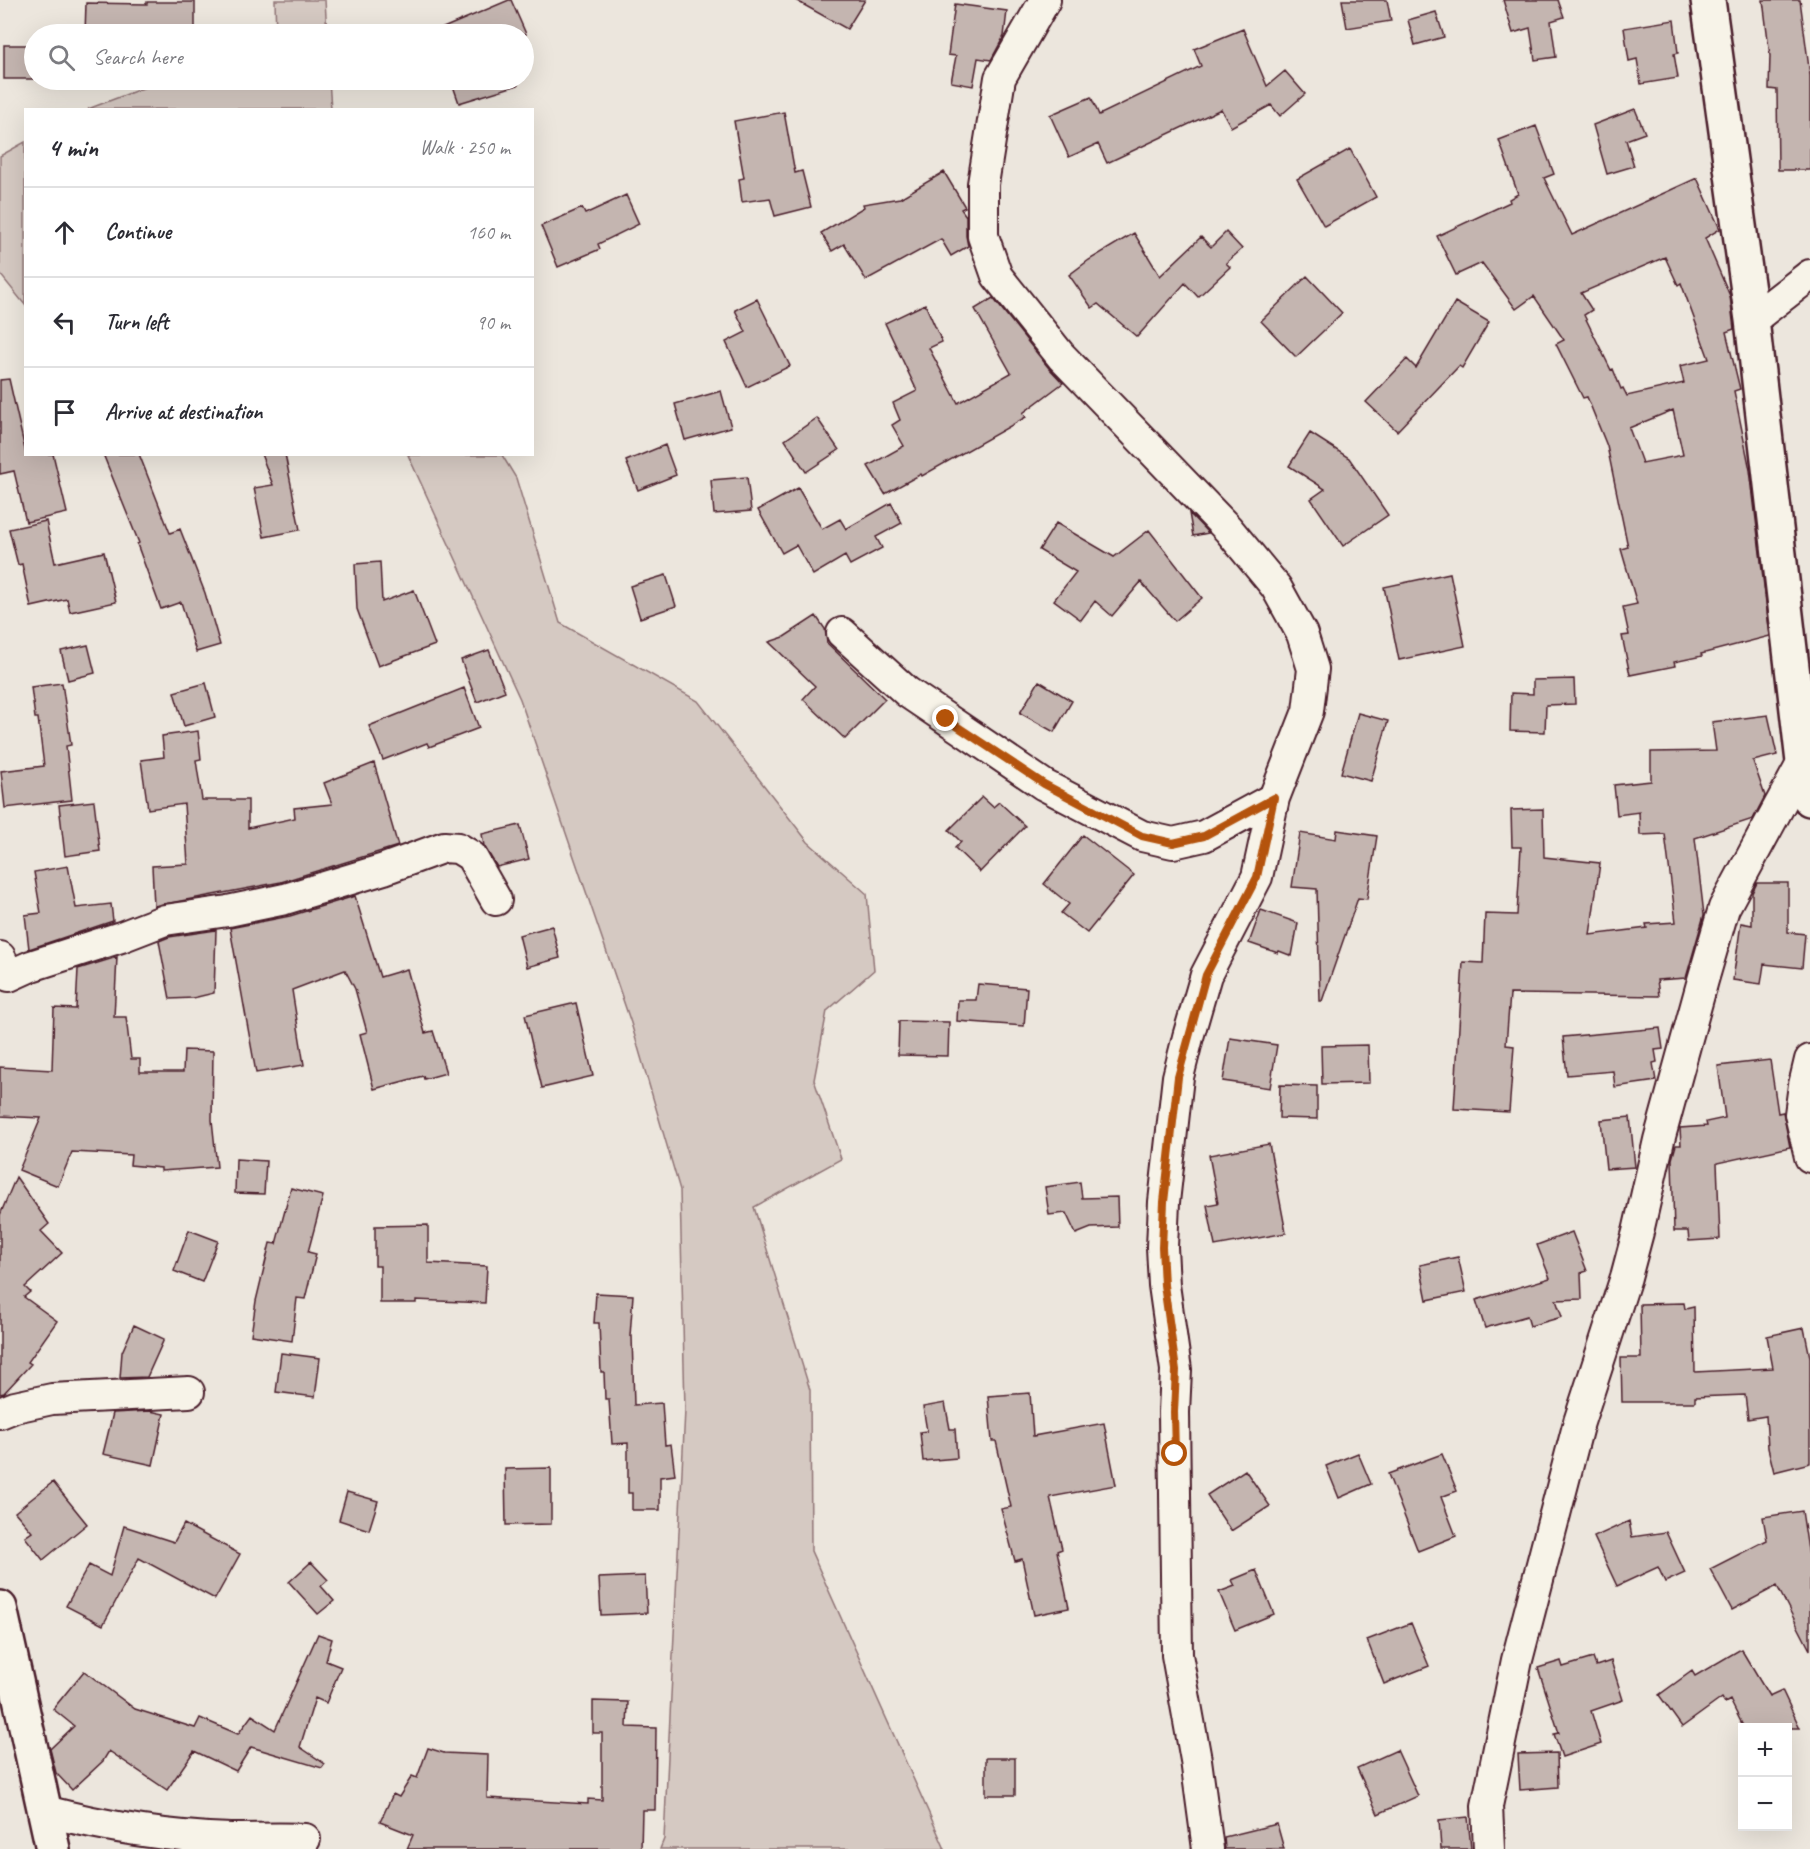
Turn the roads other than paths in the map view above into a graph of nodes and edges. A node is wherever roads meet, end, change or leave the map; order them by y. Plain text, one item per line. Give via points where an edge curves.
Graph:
1 (1045, 0) edge
2 (1708, 0) edge
3 (1810, 275) edge
4 (1752, 320) junction
5 (842, 633) dead end
6 (1803, 762) junction
7 (1274, 798) junction
8 (1810, 799) edge
9 (496, 900) dead end
10 (0, 957) edge
11 (1810, 1060) edge
12 (1810, 1157) edge
13 (189, 1392) dead end
14 (0, 1413) edge
15 (0, 1608) edge
16 (45, 1811) junction
17 (305, 1839) dead end
18 (53, 1849) edge
19 (1208, 1849) edge
20 (1489, 1849) edge

1 - 7 street via 1000,78 983,184 983,236 997,276 1060,356 1228,529 1276,587 1302,634 1313,669 1308,711
2 - 4 main road
3 - 4 street
4 - 6 main road
5 - 7 street via 907,692 946,719 1044,784 1142,836 1173,843 1204,836
6 - 8 main road
6 - 20 street via 1724,908 1703,980 1632,1254 1580,1422 1517,1660 1487,1806
7 - 19 street via 1257,877 1206,975 1188,1037 1178,1077 1164,1202 1164,1285 1176,1370 1177,1654
9 - 10 street via 471,856 458,848 444,847 285,899 165,920 9,976
11 - 12 street via 1800,1114
13 - 14 street via 52,1399
15 - 16 main road
16 - 17 street via 162,1834
16 - 18 main road

